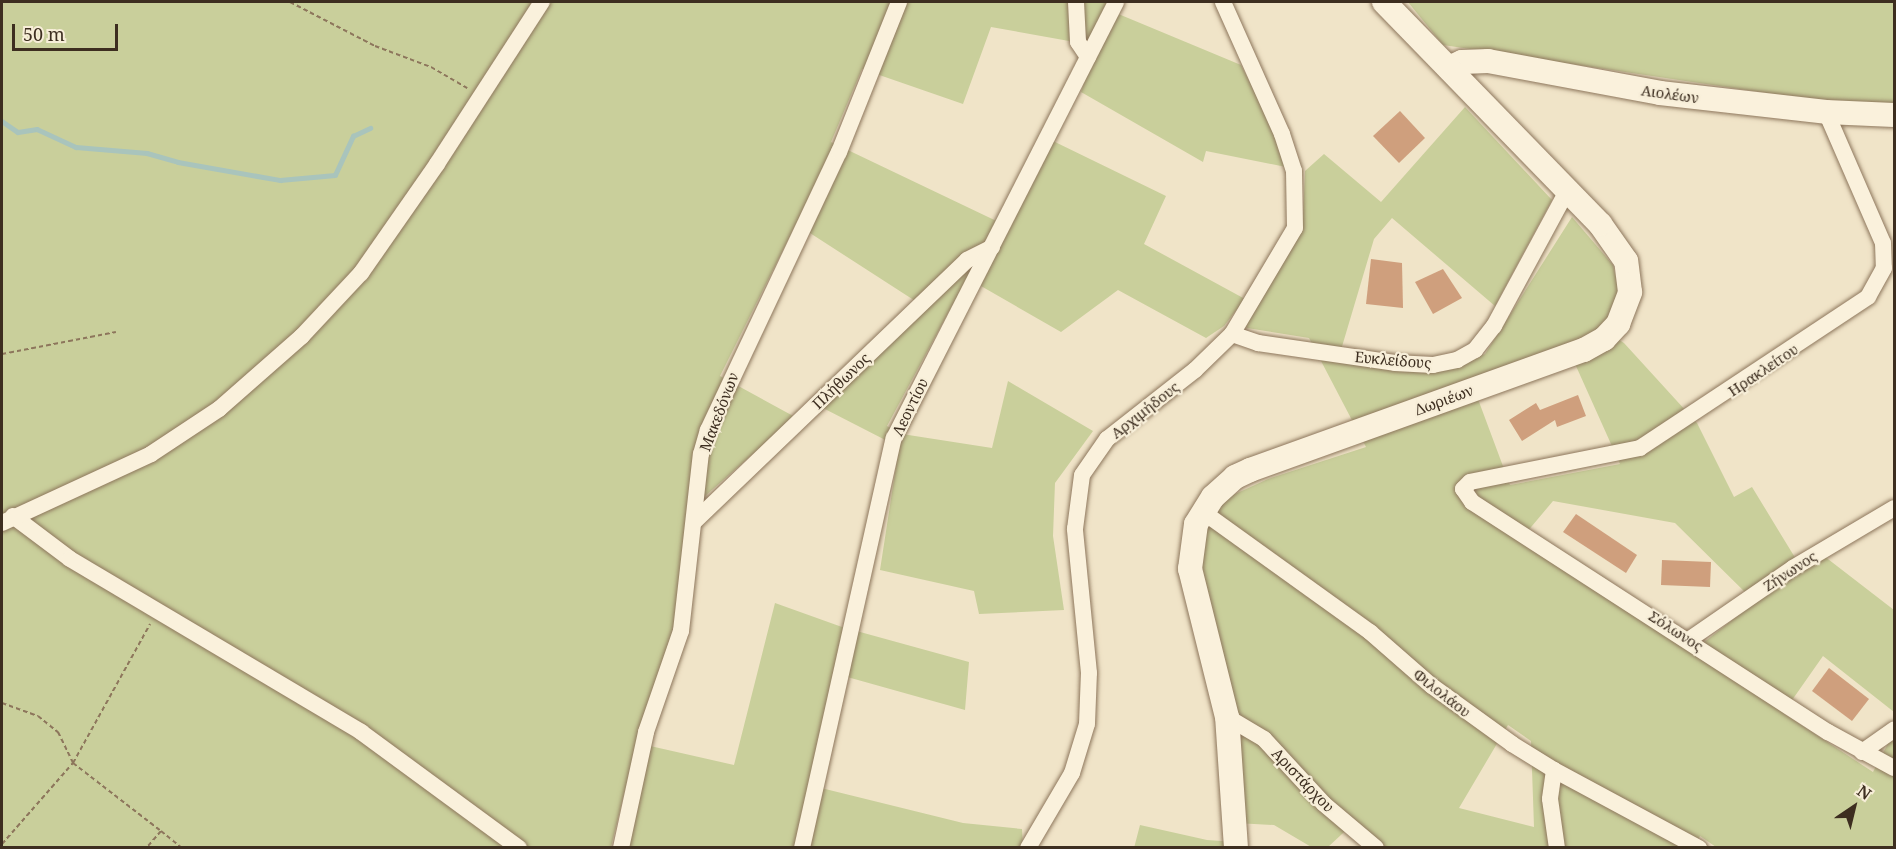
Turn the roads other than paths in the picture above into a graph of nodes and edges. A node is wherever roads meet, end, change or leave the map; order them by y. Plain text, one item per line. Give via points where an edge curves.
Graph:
1 (542, 2) edge
2 (899, 2) edge
3 (1076, 2) edge
4 (1116, 2) edge
5 (1223, 2) edge
6 (1384, 2) edge
7 (1088, 57) junction
8 (1449, 68) junction
9 (1826, 112) junction
10 (1894, 115) edge
11 (1568, 189) junction
12 (992, 247) junction
13 (1232, 334) junction
14 (1462, 489) joint
15 (1894, 508) edge
16 (1203, 512) junction
17 (7, 520) edge
18 (695, 521) junction
19 (1690, 639) junction
20 (1227, 717) junction
21 (1894, 730) edge
22 (1862, 752) junction
23 (1894, 768) edge
24 (1554, 770) junction
25 (519, 848) edge
26 (621, 848) edge
27 (802, 848) edge
28 (1028, 848) edge
29 (1236, 848) edge
30 (1376, 848) edge
31 (1557, 848) edge
32 (1699, 848) edge

1 - 17 street via 361,273 302,336 219,409 177,438 151,454
2 - 18 street, Μακεδόνων via 839,152 708,430 701,454
3 - 7 street via 1078,42
4 - 7 street, Λεοντίου
5 - 13 street, Αρχιμήδους via 1282,134 1294,171 1295,228
6 - 8 street, Δωριέων
7 - 12 street, Λεοντίου
8 - 9 street, Αιολέων via 1462,62 1488,61 1660,93
8 - 11 street, Δωριέων
9 - 10 street, Αιολέων
9 - 14 street, Ηρακλείτου via 1883,243 1884,268 1868,297 1640,448 1470,482
11 - 13 street, Ευκλείδους via 1494,326 1475,350 1457,360 1433,365 1395,363 1258,343
11 - 16 street, Δωριέων via 1611,237 1629,271 1628,303 1618,324 1604,339 1584,350 1250,470 1223,486
12 - 18 street, Πλήθωνος via 967,260
12 - 27 street, Λεοντίου via 894,438
13 - 28 street, Αρχιμήδους via 1195,370 1107,440 1082,475 1075,529 1089,673 1087,724 1072,773
14 - 19 street, Σόλωνος via 1472,502
15 - 19 street, Ζήνωνος via 1793,568
16 - 20 street, Δωριέων via 1191,539 1190,569
16 - 24 street, Φιλολάου via 1370,632 1461,709
17 - 25 street via 361,732
18 - 26 street, Μακεδόνων via 681,631 646,732
19 - 22 street, Σόλωνος
20 - 29 street, Δωριέων
20 - 30 street, Αριστάρχου via 1264,739 1324,804
21 - 22 street
22 - 23 street, Σόλωνος
24 - 31 street via 1550,799
24 - 32 street, Φιλολάου

